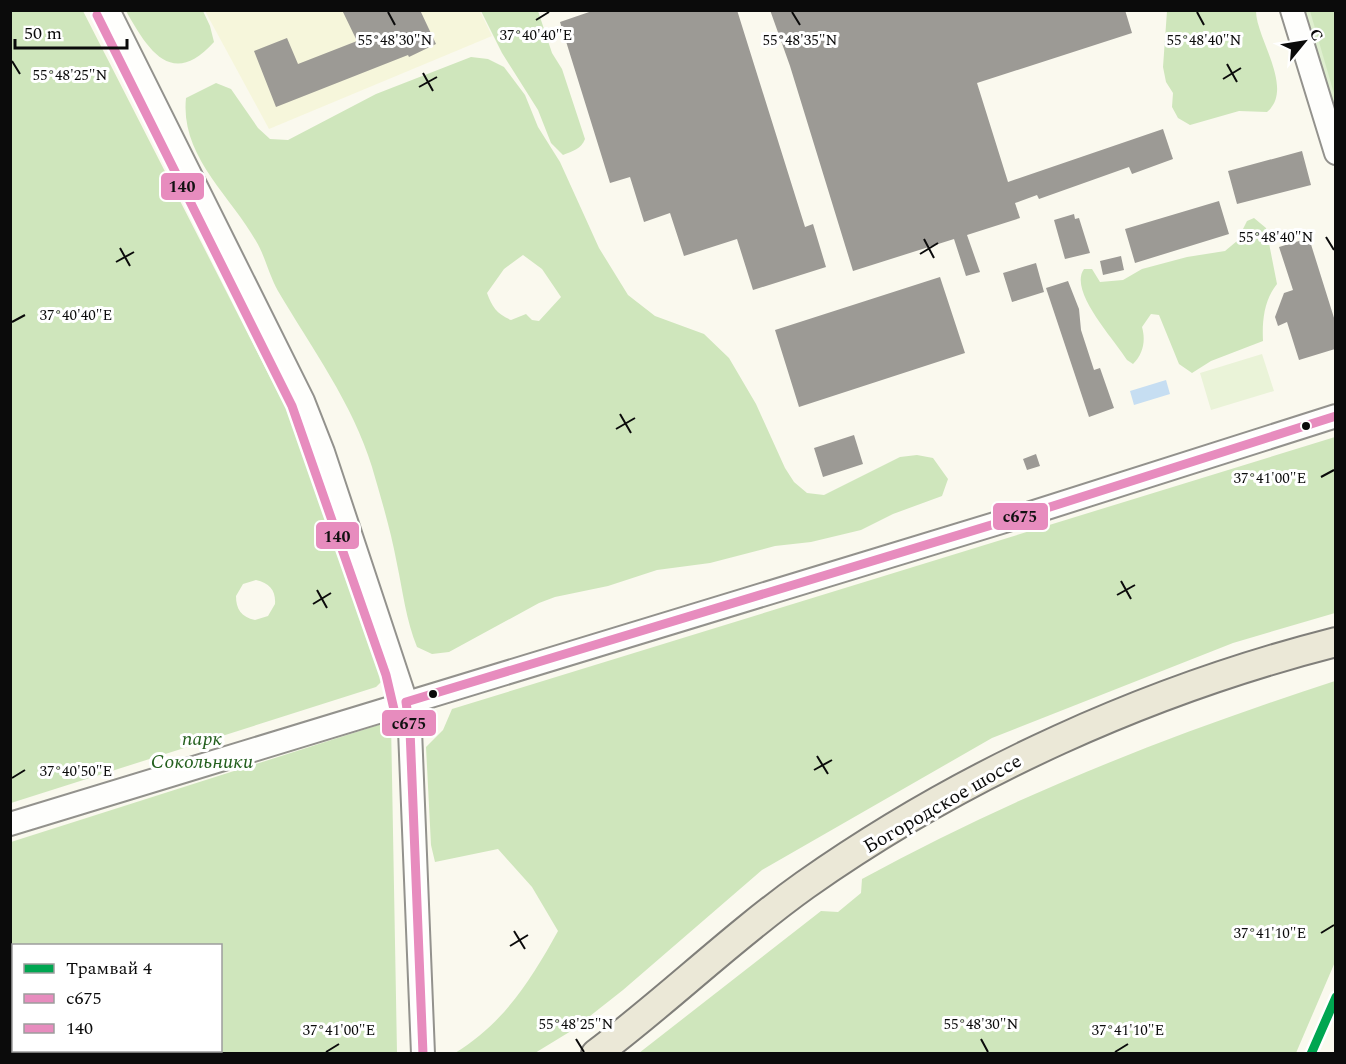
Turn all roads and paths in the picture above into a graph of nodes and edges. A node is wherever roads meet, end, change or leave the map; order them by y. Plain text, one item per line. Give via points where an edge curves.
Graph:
1 (108, 10) edge
2 (1292, 10) edge
3 (1335, 153) edge
4 (1335, 416) edge
5 (1335, 642) edge
6 (406, 702) junction
7 (10, 824) edge
8 (423, 1053) edge
9 (596, 1053) edge

1 - 6 street via 303,401 324,452
2 - 3 street
4 - 6 street
5 - 9 main road, Богородское шоссе via 1157,699 1040,747 968,786 806,885
6 - 7 street
6 - 8 street

